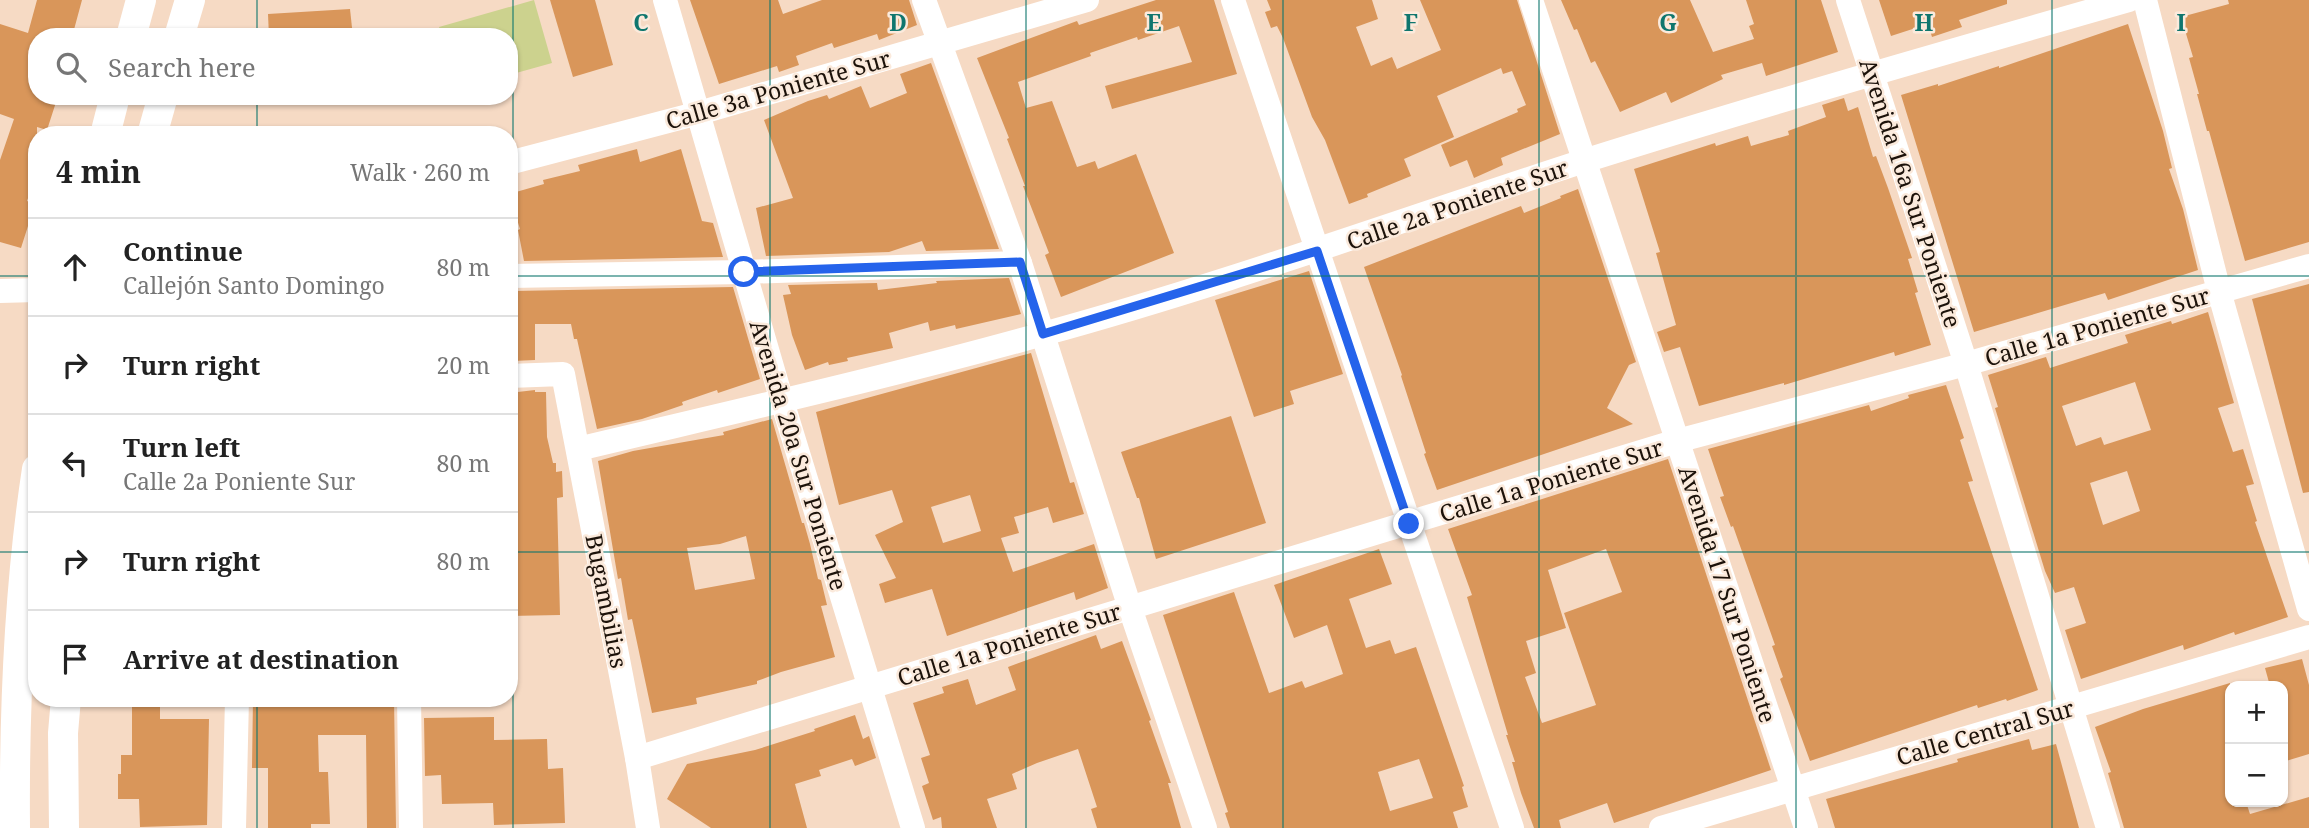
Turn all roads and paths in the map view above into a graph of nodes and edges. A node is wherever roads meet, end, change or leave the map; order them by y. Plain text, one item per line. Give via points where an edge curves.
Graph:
1 (141, 0) edge
2 (190, 0) edge
3 (665, 0) edge
4 (924, 0) edge
5 (1087, 0) edge
6 (1233, 0) edge
7 (1531, 0) edge
8 (1849, 0) edge
9 (2129, 0) edge
10 (2145, 0) edge
11 (133, 28) edge
12 (182, 28) edge
13 (939, 43) junction
14 (1871, 74) junction
15 (113, 105) edge
16 (160, 105) edge
17 (699, 114) junction
18 (107, 126) edge
19 (155, 126) edge
20 (518, 161) edge
21 (1585, 161) junction
22 (1317, 251) junction
23 (1020, 262) junction
24 (2309, 266) edge
25 (744, 272) junction
26 (518, 276) edge
27 (28, 290) edge
28 (0, 291) edge
29 (2219, 291) junction
30 (1043, 334) junction
31 (1966, 364) junction
32 (518, 376) edge
33 (782, 401) junction
34 (1677, 441) junction
35 (578, 449) junction
36 (1409, 524) junction
37 (28, 530) edge
38 (1129, 608) junction
39 (2309, 609) edge
40 (2309, 637) edge
41 (869, 686) junction
42 (65, 707) edge
43 (237, 707) edge
44 (409, 707) edge
45 (2073, 707) junction
46 (637, 758) junction
47 (7, 765) edge
48 (1793, 789) junction
49 (15, 828) edge
50 (64, 828) edge
51 (234, 828) edge
52 (411, 828) edge
53 (648, 828) edge
54 (913, 828) edge
55 (1205, 828) edge
56 (1512, 828) edge
57 (1661, 828) edge
58 (1806, 828) edge
59 (2108, 828) edge

1 - 11 main road
2 - 12 main road
3 - 17 street, Avenida 20a Sur Poniente
4 - 13 street
5 - 13 street, Calle 3a Poniente Sur
6 - 22 street
7 - 21 street, Avenida 17 Sur Poniente
8 - 14 street, Avenida 16a Sur Poniente
9 - 14 street, Calle 2a Poniente Sur
10 - 29 street
13 - 17 street, Calle 3a Poniente Sur
13 - 23 street
14 - 21 street, Calle 2a Poniente Sur
14 - 31 street, Avenida 16a Sur Poniente
15 - 18 main road
16 - 19 main road
17 - 20 street, Calle 3a Poniente Sur
17 - 25 street, Avenida 20a Sur Poniente
21 - 22 street, Calle 2a Poniente Sur
21 - 34 street, Avenida 17 Sur Poniente
22 - 30 street, Calle 2a Poniente Sur
22 - 36 street
23 - 25 street
23 - 30 street
24 - 29 street, Calle 1a Poniente Sur
25 - 26 street
25 - 33 street, Avenida 20a Sur Poniente
27 - 28 street
29 - 31 street, Calle 1a Poniente Sur
29 - 39 street
30 - 33 street, Calle 2a Poniente Sur
30 - 38 street
31 - 34 street, Calle 1a Poniente Sur
31 - 45 street, Avenida 16a Sur Poniente
32 - 35 street, Bugambilias via 563,374
33 - 35 street, Calle 2a Poniente Sur
33 - 41 street, Avenida 20a Sur Poniente
34 - 36 street, Calle 1a Poniente Sur
34 - 48 street, Avenida 17 Sur Poniente
35 - 46 street, Bugambilias
36 - 38 street, Calle 1a Poniente Sur
36 - 56 street
37 - 47 main road
38 - 41 street, Calle 1a Poniente Sur
38 - 55 street
40 - 45 street, Calle Central Sur
41 - 46 street, Calle 1a Poniente Sur
41 - 54 street, Avenida 20a Sur Poniente
42 - 50 main road
43 - 51 street
44 - 52 street
45 - 48 street, Calle Central Sur
45 - 59 street, Avenida 16a Sur Poniente
46 - 53 street, Bugambilias
47 - 49 main road
48 - 57 street, Calle Central Sur
48 - 58 street, Avenida 17 Sur Poniente

